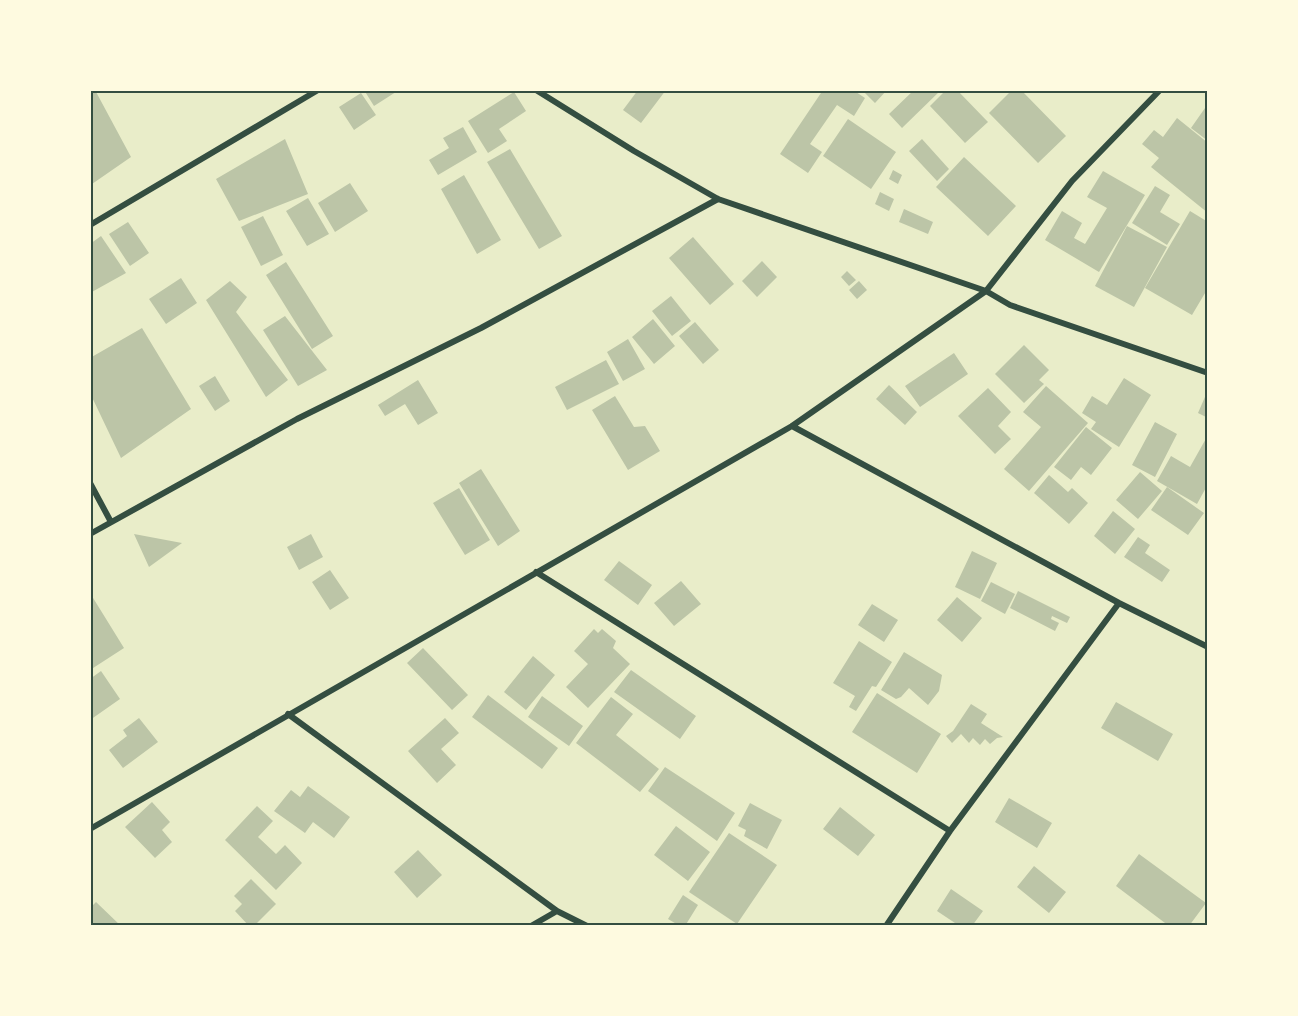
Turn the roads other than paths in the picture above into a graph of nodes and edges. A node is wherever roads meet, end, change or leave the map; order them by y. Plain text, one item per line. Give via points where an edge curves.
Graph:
1 (318, 90) edge
2 (536, 90) edge
3 (1160, 90) edge
4 (307, 93) edge
5 (718, 199) junction
6 (90, 225) edge
7 (986, 291) junction
8 (1208, 373) edge
9 (792, 426) junction
10 (90, 483) edge
11 (111, 522) junction
12 (90, 534) edge
13 (536, 572) junction
14 (1119, 603) junction
15 (1208, 647) edge
16 (288, 714) junction
17 (90, 829) edge
18 (950, 831) junction
19 (557, 911) junction
20 (531, 926) edge
21 (587, 926) edge
22 (886, 926) edge

1 - 4 street
2 - 5 street
3 - 7 street via 1072,181
4 - 6 street
5 - 7 street
5 - 11 street via 481,328 297,419
7 - 8 street via 1010,305
7 - 9 street
9 - 13 street
9 - 14 street
10 - 11 street
11 - 12 street
13 - 16 street
13 - 18 street
14 - 15 street
14 - 18 street
16 - 17 street
16 - 19 street
18 - 22 street
19 - 20 street
19 - 21 street

